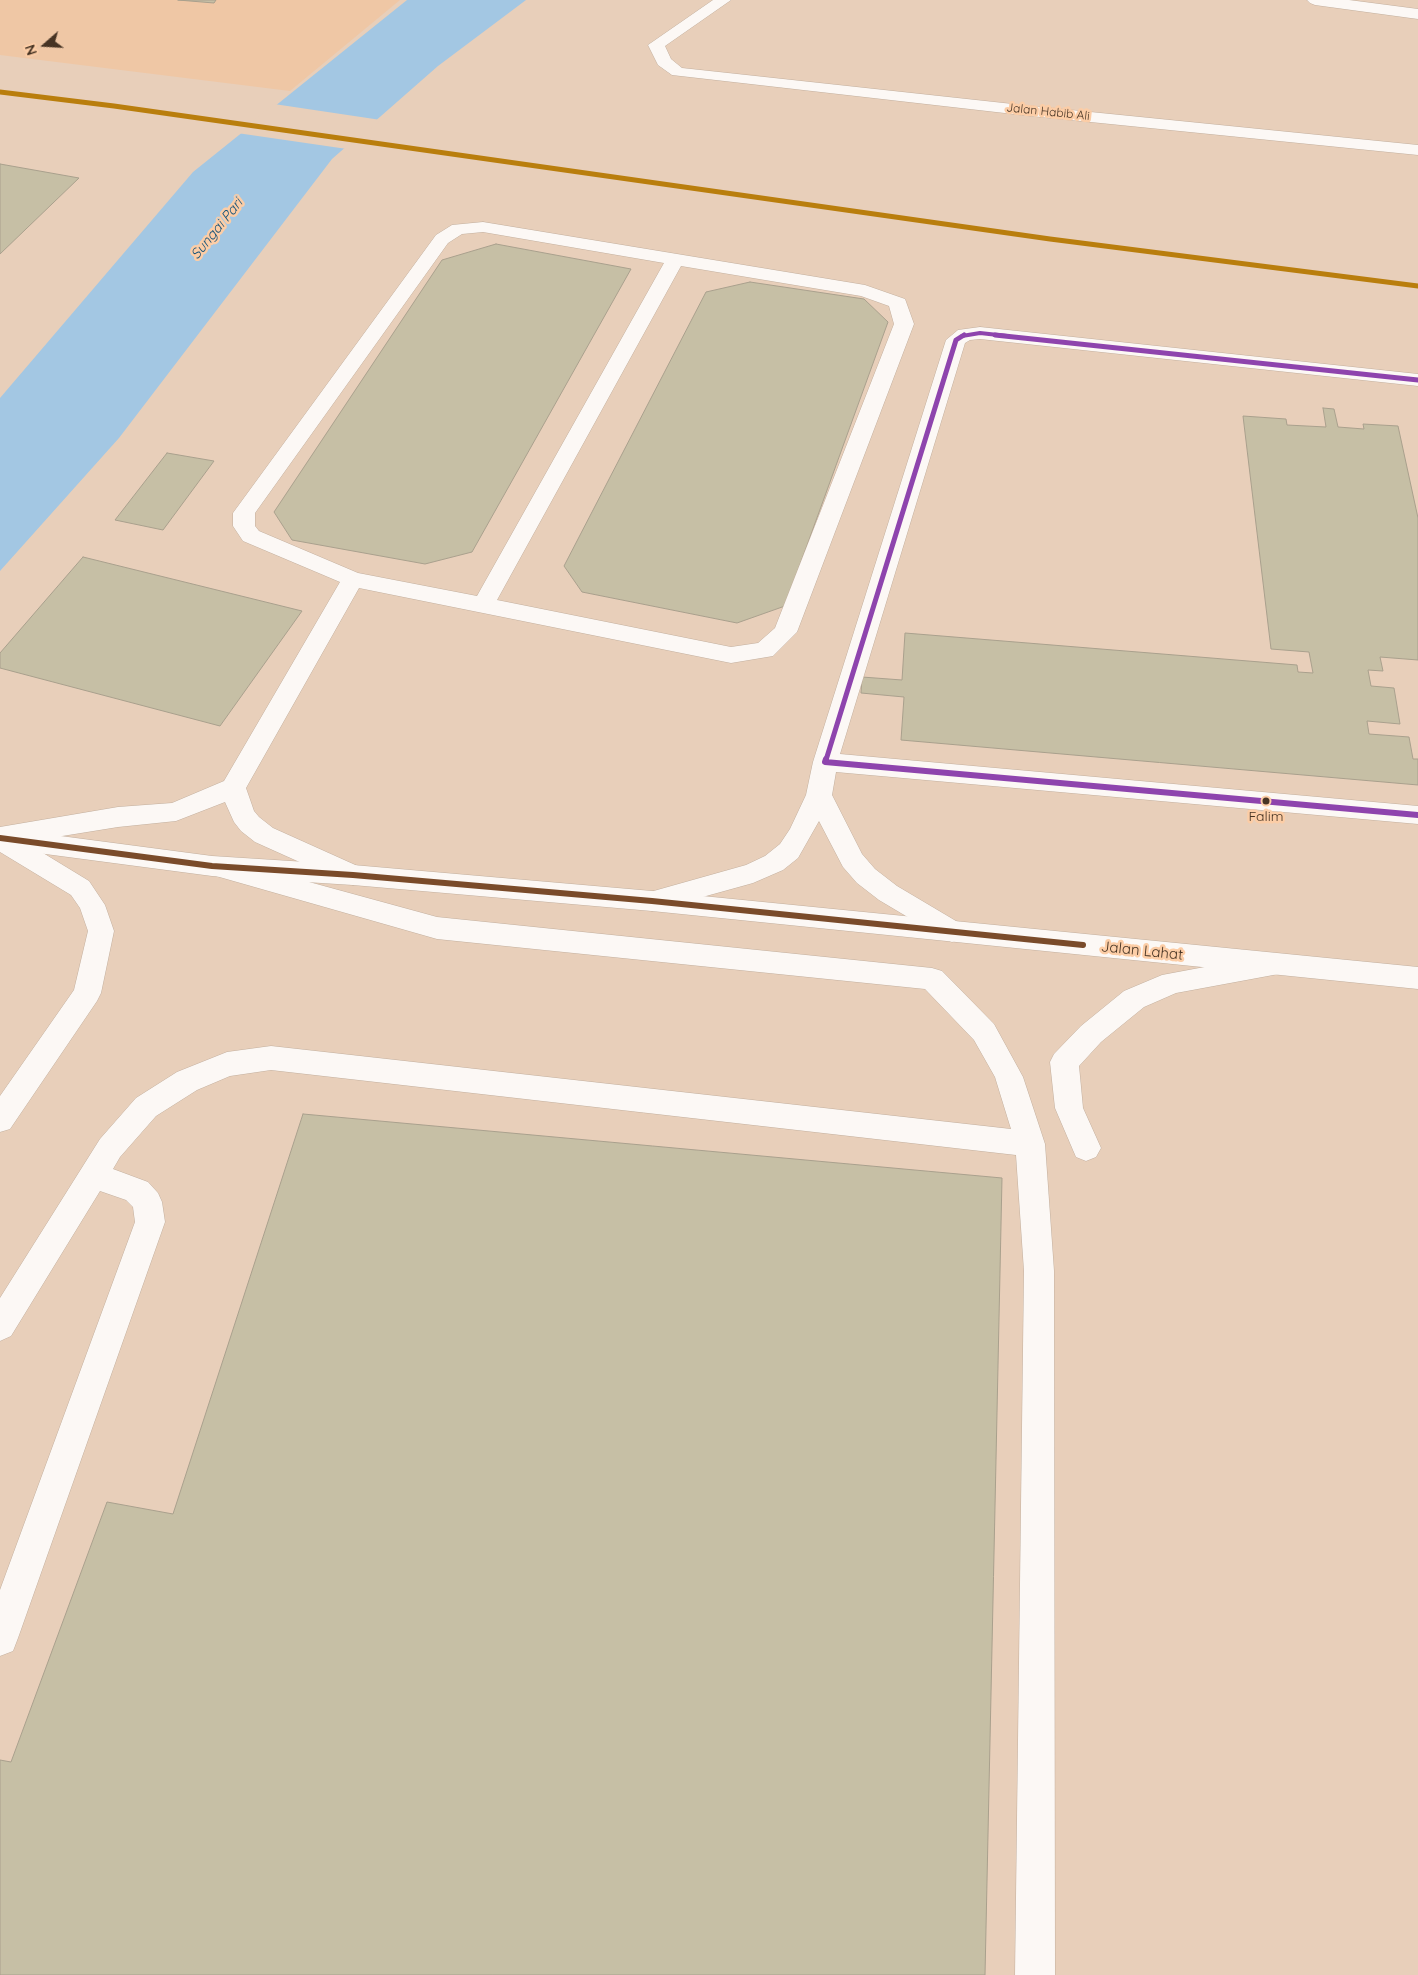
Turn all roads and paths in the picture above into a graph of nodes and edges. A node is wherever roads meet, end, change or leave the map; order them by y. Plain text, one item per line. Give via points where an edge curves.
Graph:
1 (723, 0) edge
2 (1315, 0) edge
3 (1418, 14) edge
4 (1418, 150) edge
5 (675, 259) junction
6 (1418, 380) edge
7 (354, 579) junction
8 (483, 605) junction
9 (825, 762) junction
10 (233, 788) junction
11 (819, 795) junction
12 (1418, 815) edge
13 (0, 838) edge
14 (212, 866) junction
15 (353, 875) junction
16 (652, 901) junction
17 (952, 931) junction
18 (1274, 965) junction
19 (1414, 977) edge
20 (0, 1120) edge
21 (1030, 1144) junction
22 (1086, 1148) dead end
23 (92, 1175) junction
24 (0, 1326) edge
25 (0, 1638) edge
26 (1035, 1975) edge

1 - 4 street, Jalan Habib Ali via 656,45 664,62 678,72
2 - 3 street
5 - 7 street via 483,227 458,229 442,239 244,513 244,526 251,536
5 - 8 street
5 - 8 street via 865,291 898,303 904,324 785,632 765,650 731,654
6 - 9 street via 980,333 965,334 956,340
7 - 8 street
7 - 10 street
9 - 11 street
9 - 12 street
10 - 13 street via 176,812 118,817
10 - 15 street via 243,815 264,835
11 - 16 street via 801,833 789,851 774,863 753,874
11 - 17 street via 852,860 866,876
13 - 14 street, Jalan Lahat
13 - 20 street via 80,888 92,905 101,931 87,993
14 - 15 street, Jalan Lahat
14 - 21 street via 437,928 932,979 984,1032 997,1052 1009,1077
15 - 16 street, Jalan Lahat
16 - 17 street, Jalan Lahat
17 - 18 street, Jalan Lahat
18 - 19 street, Jalan Lahat
18 - 22 street via 1172,982 1134,1000 1091,1034 1064,1062 1069,1108
21 - 23 street via 271,1058 227,1064 187,1081 146,1107 110,1148
21 - 26 street via 1039,1271
23 - 24 street
23 - 25 street via 137,1191 147,1202 150,1222

